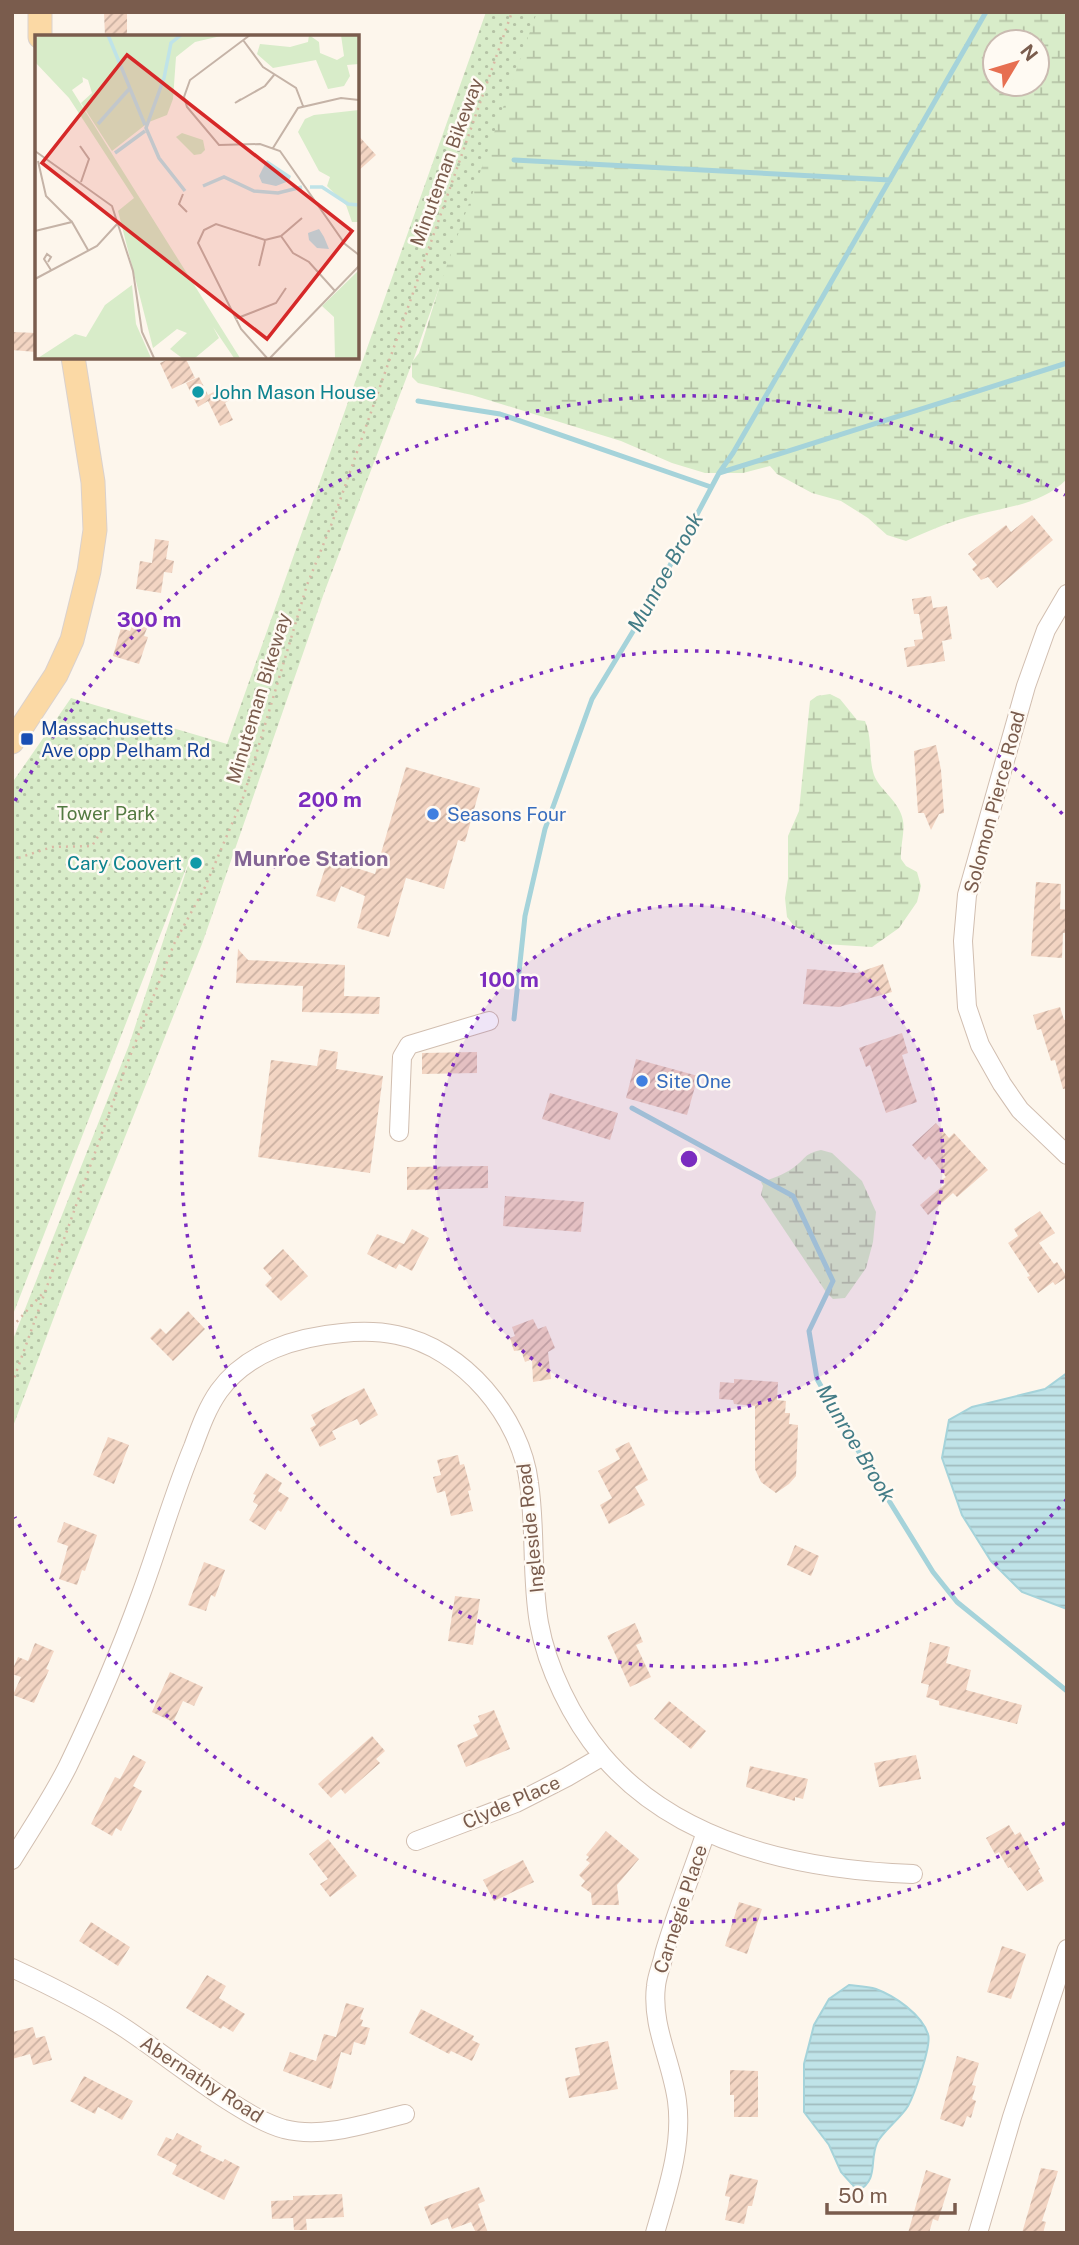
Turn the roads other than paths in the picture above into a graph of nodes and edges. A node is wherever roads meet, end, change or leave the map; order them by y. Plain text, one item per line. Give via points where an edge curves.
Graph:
1 (40, 12) edge
2 (40, 35) edge
3 (73, 359) edge
4 (1067, 594) edge
5 (12, 742) edge
6 (489, 1021) dead end
7 (399, 1132) dead end
8 (1067, 1155) edge
9 (603, 1756) junction
10 (706, 1832) junction
11 (415, 1841) dead end
12 (12, 1860) edge
13 (913, 1874) dead end
14 (1067, 1949) edge
15 (12, 1968) edge
16 (405, 2114) dead end
17 (655, 2233) edge
18 (978, 2233) edge

1 - 2 main road
3 - 5 main road via 93,482 91,557 72,640 56,675
4 - 8 street, Solomon Pierce Road via 1046,630 1015,724 967,895 963,941 967,1007 980,1045 1020,1110
6 - 7 street via 409,1045 402,1057
9 - 10 street, Ingleside Road via 650,1799
9 - 11 street, Clyde Place via 516,1803
9 - 12 street, Ingleside Road via 571,1712 539,1623 530,1483 515,1434 501,1410 468,1373 424,1343 369,1331 313,1337 287,1343 240,1369 221,1388 207,1412 115,1662 67,1768
10 - 13 street, Ingleside Road via 810,1863
10 - 17 street, Carnegie Place via 656,1985 656,2019 677,2102 678,2134
14 - 18 street
15 - 16 street, Abernathy Road via 125,2028 200,2083 265,2122 285,2129 323,2131

